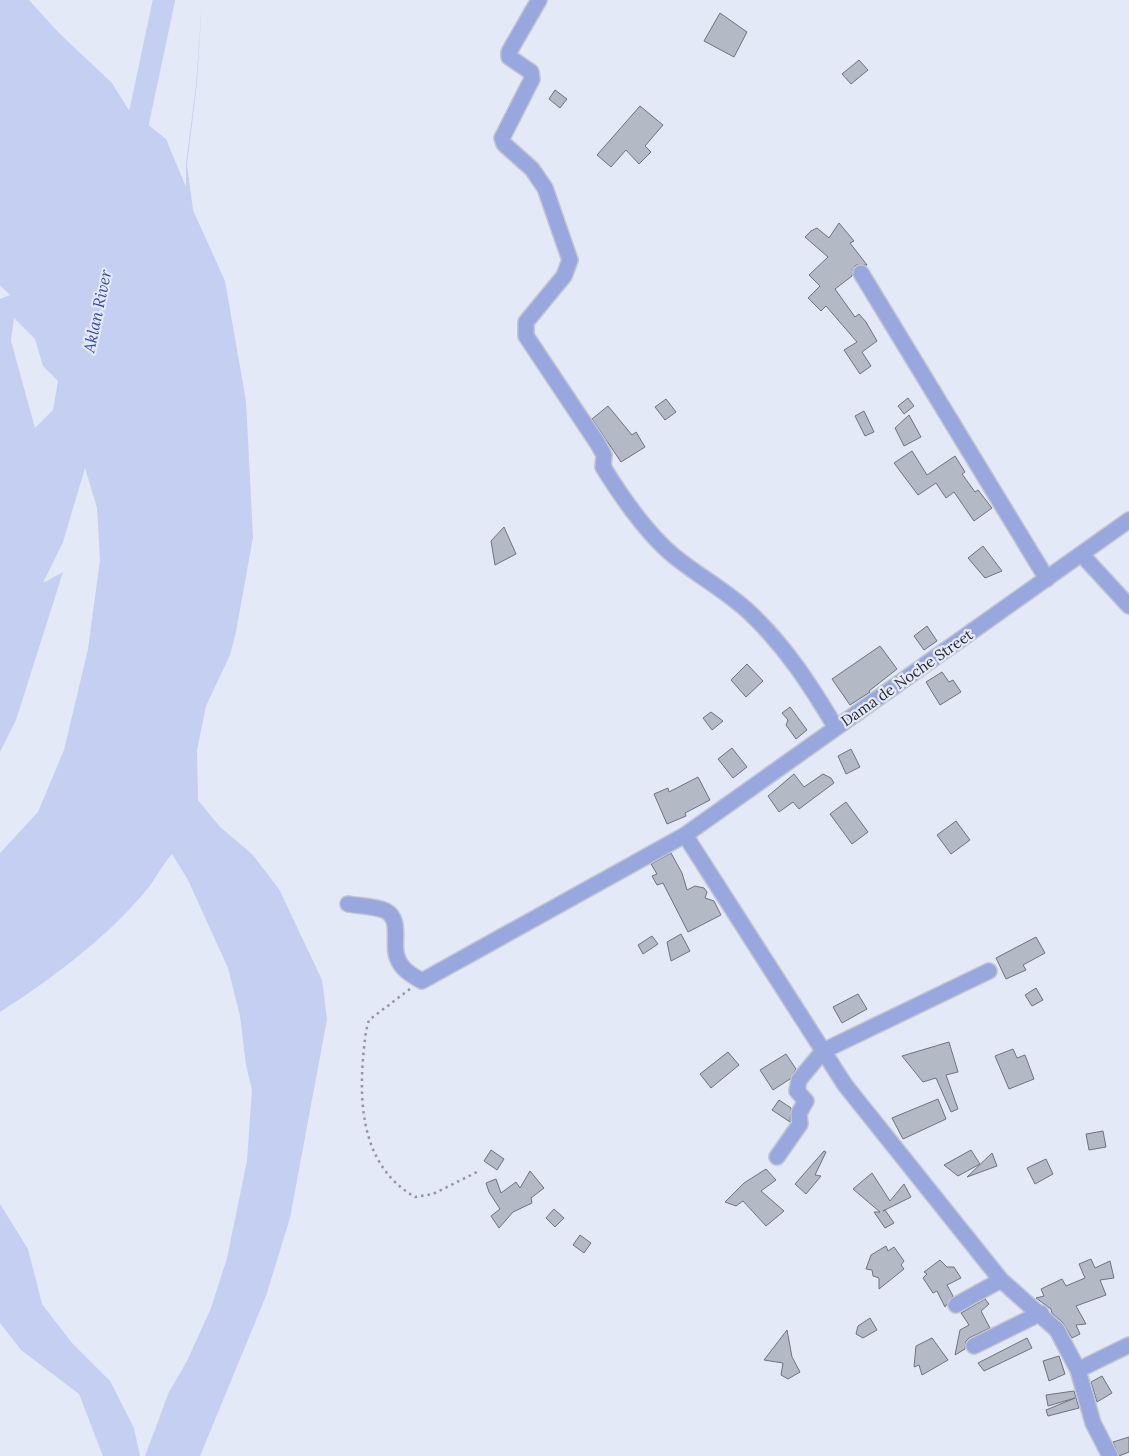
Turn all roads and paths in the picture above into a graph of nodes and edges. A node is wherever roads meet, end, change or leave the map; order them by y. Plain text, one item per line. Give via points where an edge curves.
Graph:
1 (539, 0) edge
2 (861, 273) dead end
3 (1129, 520) edge
4 (1082, 555) junction
5 (1047, 579) junction
6 (1129, 606) edge
7 (836, 728) junction
8 (685, 835) junction
9 (348, 904) dead end
10 (988, 970) dead end
11 (422, 981) junction
12 (822, 1051) junction
13 (777, 1157) dead end
14 (477, 1172) dead end
15 (1001, 1280) junction
16 (956, 1304) dead end
17 (1041, 1313) junction
18 (1129, 1345) edge
19 (974, 1346) dead end
20 (1078, 1370) junction
21 (1110, 1456) edge

1 - 7 street via 509,52 509,57 531,72 532,79 502,138 504,144 532,169 545,188 570,265 526,322 526,336 604,454 602,467 656,540 744,608 785,649
2 - 5 street
3 - 4 street, Dama de Noche Street
4 - 5 street, Dama de Noche Street
4 - 6 street
5 - 7 street, Dama de Noche Street
7 - 8 street, Dama de Noche Street
8 - 11 street, Dama de Noche Street
8 - 12 street
9 - 11 street via 384,910 391,915 396,929 398,959 406,972
10 - 12 street
11 - 14 path via 369,1020 364,1042 362,1112 369,1141 394,1183 415,1197 433,1194
12 - 13 street via 799,1080 797,1091 806,1101 799,1111 800,1124
12 - 15 street via 845,1085
15 - 16 street
15 - 17 street
17 - 19 street
17 - 20 street via 1057,1330
18 - 20 street
20 - 21 street via 1092,1423

